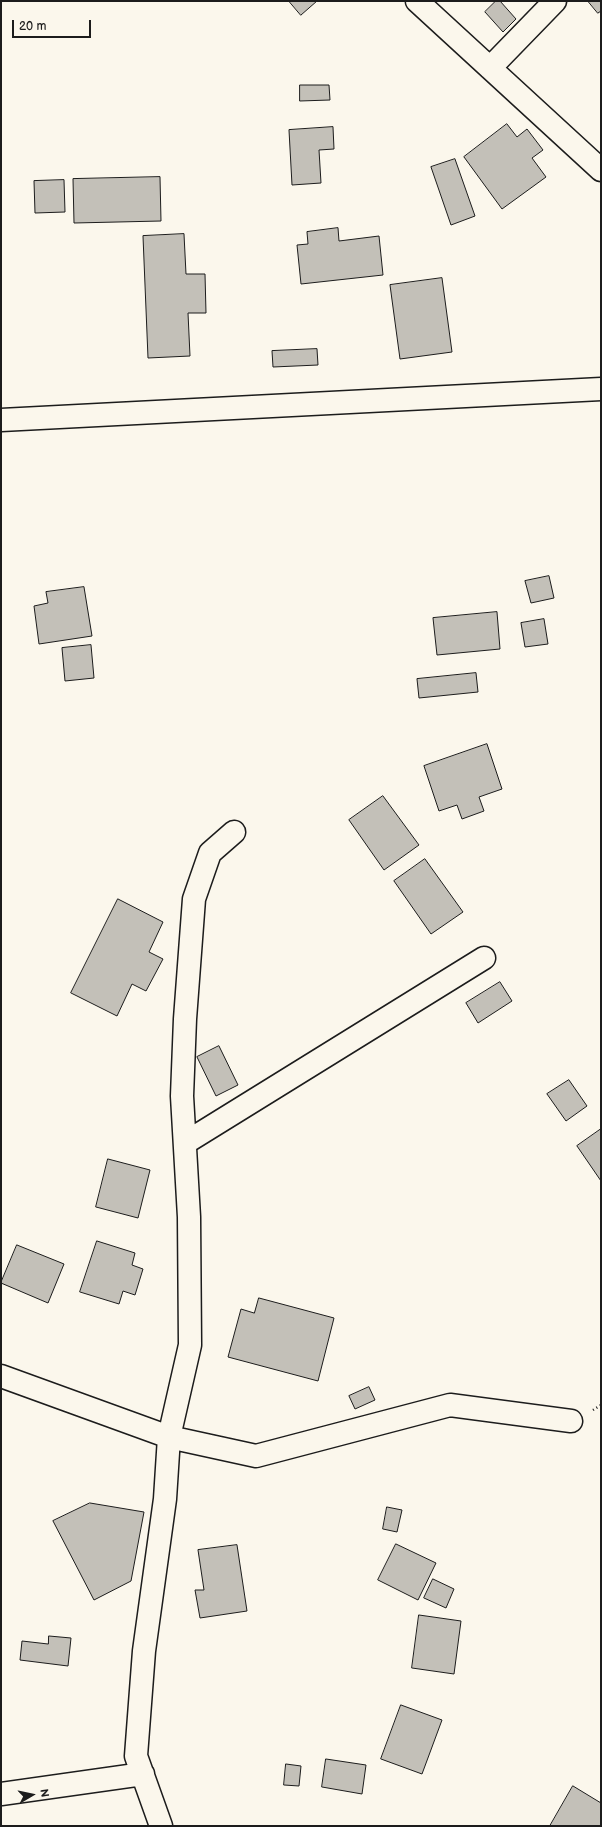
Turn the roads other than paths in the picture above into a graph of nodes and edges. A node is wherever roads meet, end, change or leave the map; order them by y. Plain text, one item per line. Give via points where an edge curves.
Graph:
1 (417, 1) edge
2 (555, 1) edge
3 (490, 68) junction
4 (601, 170) edge
5 (601, 389) edge
6 (1, 420) edge
7 (234, 832) dead end
8 (484, 958) dead end
9 (185, 1144) junction
10 (1, 1376) edge
11 (571, 1421) dead end
12 (169, 1437) junction
13 (143, 1774) junction
14 (1, 1794) edge
15 (161, 1826) edge

1 - 3 street
2 - 3 street
3 - 4 street
5 - 6 street
7 - 9 street via 210,853 194,899 182,1096
8 - 9 street
9 - 12 street via 190,1217 190,1345
10 - 12 street
11 - 12 street via 450,1405 256,1456
12 - 13 street via 165,1499 144,1651 136,1756
13 - 14 street
13 - 15 street

